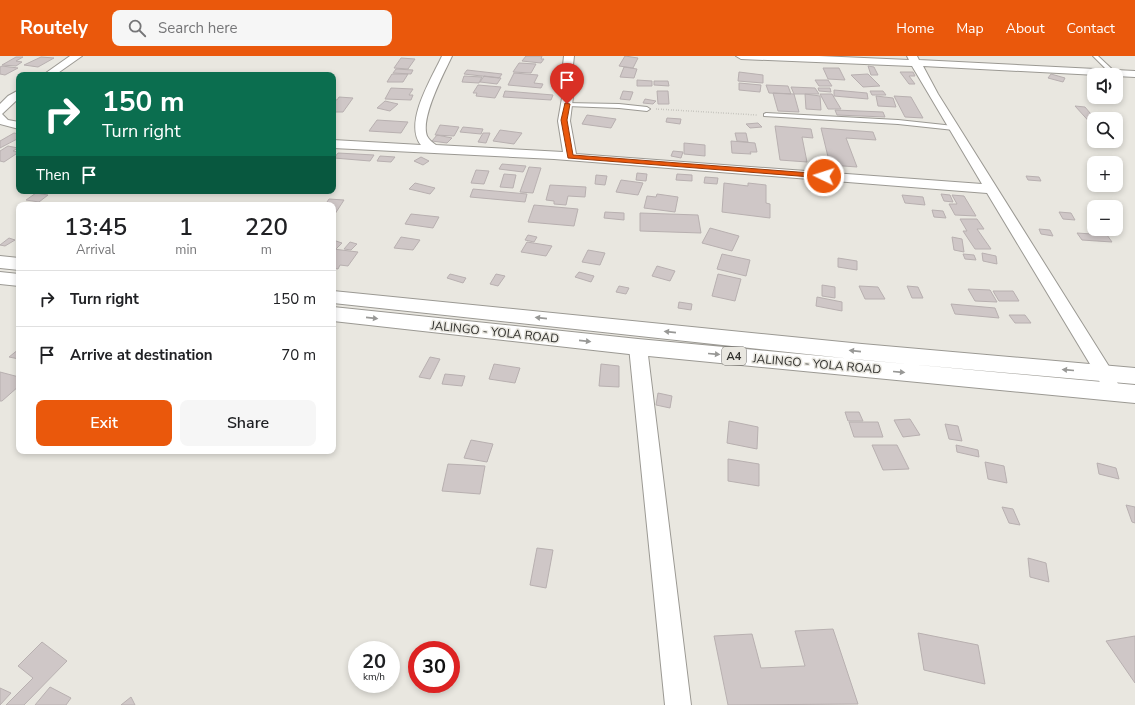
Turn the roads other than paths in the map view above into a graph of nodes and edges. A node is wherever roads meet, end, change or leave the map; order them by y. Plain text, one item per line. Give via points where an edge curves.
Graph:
1 (77, 56) edge
2 (447, 56) edge
3 (569, 56) edge
4 (741, 56) edge
5 (762, 56) edge
6 (1095, 56) edge
7 (915, 60) edge
8 (1108, 68) edge
9 (1087, 71) edge
10 (53, 72) edge
11 (1123, 73) edge
12 (1135, 74) edge
13 (16, 95) edge
14 (567, 104) junction
15 (647, 109) road end
16 (0, 111) edge
17 (766, 115) road end
18 (0, 117) edge
19 (16, 125) edge
20 (954, 128) junction
21 (336, 144) edge
22 (434, 150) junction
23 (570, 157) junction
24 (991, 189) junction
25 (0, 262) edge
26 (16, 264) edge
27 (0, 278) edge
28 (16, 280) edge
29 (336, 297) edge
30 (336, 314) edge
31 (638, 347) junction
32 (1104, 373) junction
33 (1135, 376) edge
34 (1113, 392) junction
35 (1135, 394) edge
36 (678, 705) edge

1 - 10 street
2 - 22 street via 419,123 421,136
3 - 14 street via 570,81
4 - 5 street
5 - 7 street
6 - 8 lane
7 - 9 street
7 - 20 street
11 - 12 street
13 - 16 street
14 - 15 lane
14 - 23 street via 564,120
17 - 20 lane via 898,122
18 - 19 street via 4,122
20 - 24 street
21 - 22 street
22 - 23 street
23 - 24 street
24 - 32 street
25 - 26 highway
27 - 28 highway
32 -> 29 highway, A4 via 862,352
30 -> 31 highway, JALINGO - YOLA ROAD / A4
31 -> 34 highway, JALINGO - YOLA ROAD / A4
31 - 36 street
32 - 33 highway, A4
32 - 34 street
34 - 35 highway, JALINGO - YOLA ROAD / A4

